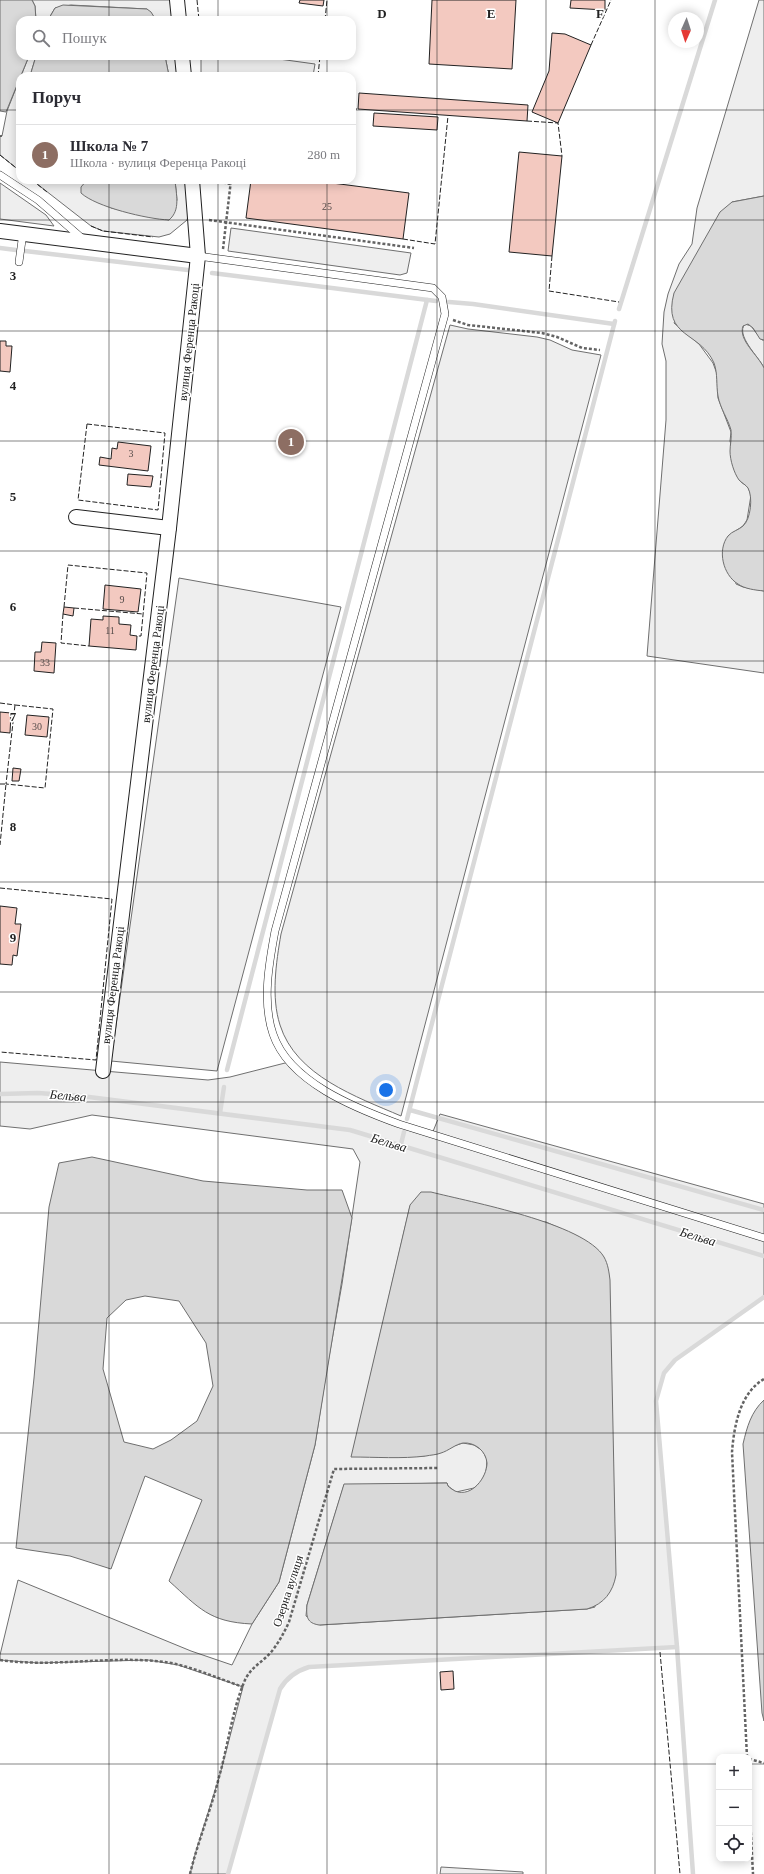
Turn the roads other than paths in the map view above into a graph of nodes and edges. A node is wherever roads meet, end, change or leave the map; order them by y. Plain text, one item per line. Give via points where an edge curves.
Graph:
1 (177, 0) edge
2 (179, 16) edge
3 (182, 60) edge
4 (184, 72) edge
5 (0, 175) edge
6 (192, 184) edge
7 (0, 231) edge
8 (23, 234) junction
9 (86, 241) junction
10 (198, 256) junction
11 (20, 262) dead end
12 (76, 517) dead end
13 (169, 528) junction
14 (103, 1071) dead end
15 (764, 1238) edge

1 - 2 street
3 - 4 street
5 - 9 lane via 38,200
6 - 10 street, вулиця Ференца Ракоці
7 - 8 street
8 - 9 street
8 - 11 lane
9 - 10 street
10 - 13 street, вулиця Ференца Ракоці
10 - 15 lane via 433,288 442,297 445,314 275,931 268,999 273,1034 280,1048 289,1062 301,1073 332,1095 372,1114
12 - 13 street
13 - 14 street, вулиця Ференца Ракоці

